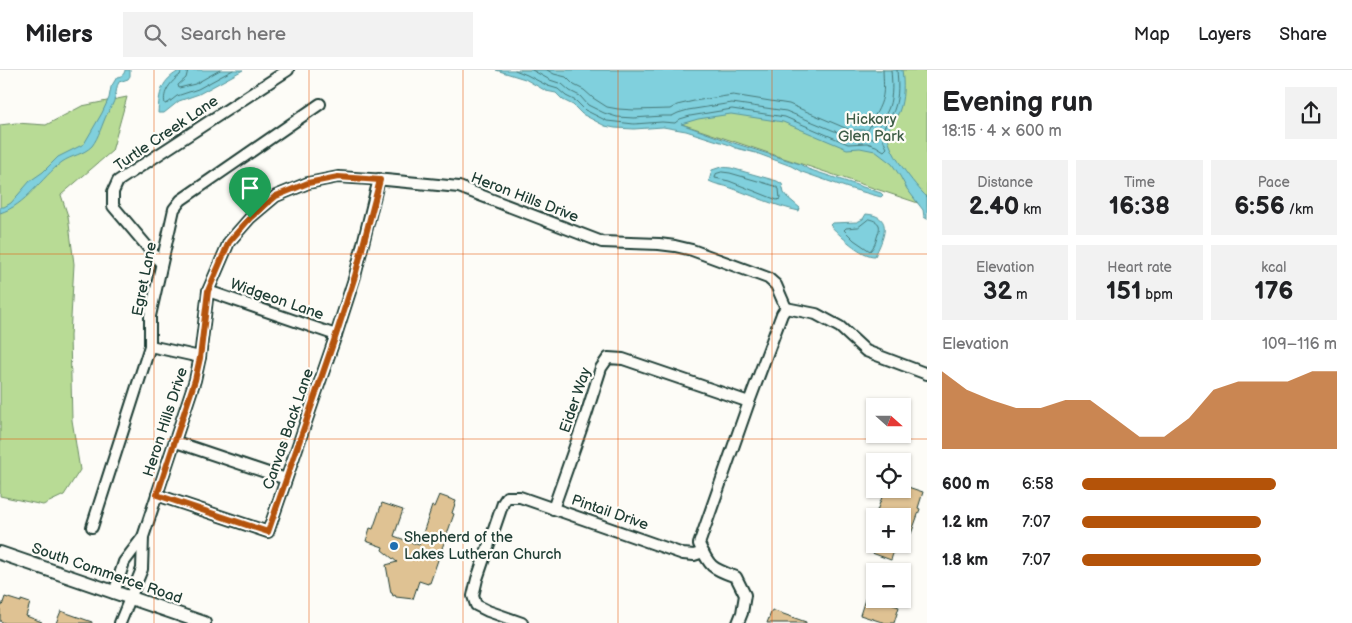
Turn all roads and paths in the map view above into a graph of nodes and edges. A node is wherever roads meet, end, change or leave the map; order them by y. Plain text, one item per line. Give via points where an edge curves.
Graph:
1 (288, 70) edge
2 (320, 104) dead end
3 (380, 180) junction
4 (161, 263) junction
5 (208, 291) junction
6 (784, 311) junction
7 (336, 335) junction
8 (150, 346) junction
9 (200, 358) junction
10 (927, 374) edge
11 (749, 402) junction
12 (176, 442) junction
13 (286, 479) junction
14 (157, 495) junction
15 (553, 508) junction
16 (92, 527) dead end
17 (143, 537) junction
18 (703, 552) junction
19 (0, 553) edge
20 (114, 593) junction
21 (130, 597) junction
22 (120, 623) edge
23 (204, 623) edge
24 (522, 623) edge
25 (738, 623) edge

1 - 4 street, Turtle Creek Lane via 118,181 113,192 113,206
2 - 4 street, Egret Lane via 181,200 174,209
3 - 5 street, Heron Hills Drive via 338,177 308,183 276,196 229,242
3 - 6 street, Heron Hills Drive via 459,187 602,242 659,244 692,250 768,278 776,285
3 - 7 street, Canvas Back Lane
4 - 8 street, Egret Lane via 150,316
5 - 7 street, Widgeon Lane
5 - 9 street, Heron Hills Drive
6 - 10 street via 816,314 840,327 866,351
6 - 11 street
7 - 13 street, Canvas Back Lane
8 - 9 street
8 - 16 street, Egret Lane
9 - 12 street, Heron Hills Drive
11 - 15 street, Eider Way via 623,359 608,358 600,368
11 - 18 street via 699,544
12 - 13 street
12 - 14 street, Heron Hills Drive
13 - 14 street, Canvas Back Lane via 268,532
14 - 17 street, Heron Hills Drive
15 - 18 street, Pintail Drive via 683,554
15 - 24 street, Pintail Drive via 520,497 507,497 477,579 473,596 476,605
17 - 20 street, Heron Hills Drive via 124,562
17 - 21 street, Heron Hills Drive via 142,569
18 - 25 street via 706,561 717,570 736,577 745,595
19 - 20 street, South Commerce Road
20 - 21 street, South Commerce Road
21 - 22 street, Heron Hills Drive
21 - 23 street, South Commerce Road

